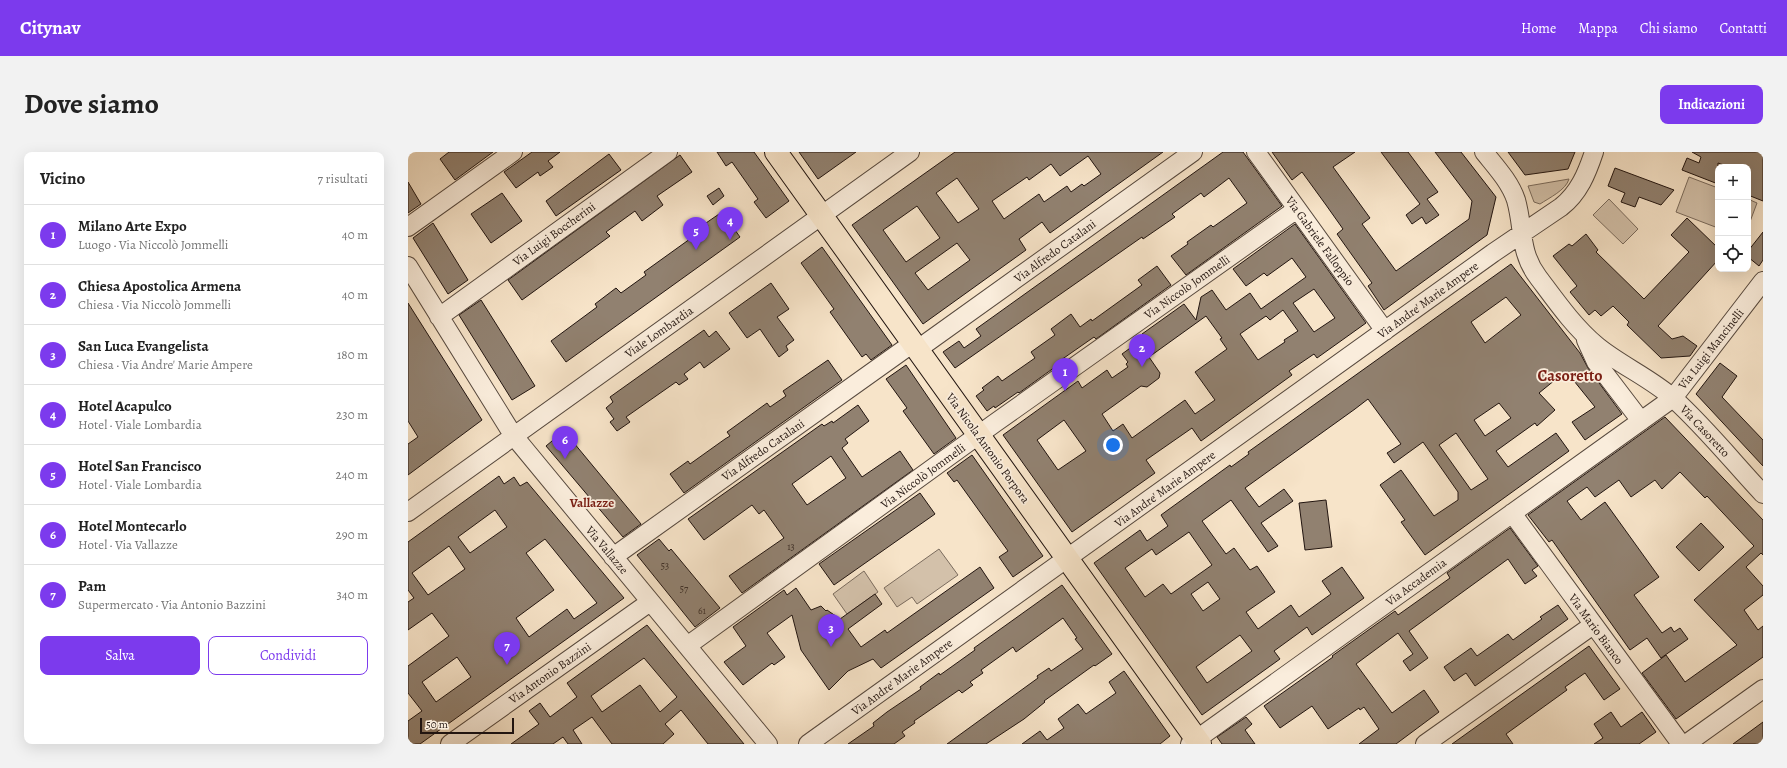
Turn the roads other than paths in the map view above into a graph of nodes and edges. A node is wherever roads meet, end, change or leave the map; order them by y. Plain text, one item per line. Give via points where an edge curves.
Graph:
1 (513, 152) edge
2 (668, 152) edge
3 (776, 152) edge
4 (910, 152) edge
5 (1193, 152) edge
6 (1256, 152) edge
7 (1484, 152) edge
8 (1594, 152) edge
9 (1297, 209) junction
10 (822, 216) junction
11 (408, 227) edge
12 (1522, 232) junction
13 (408, 266) edge
14 (1763, 282) edge
15 (439, 317) junction
16 (1385, 331) junction
17 (1584, 335) junction
18 (916, 346) junction
19 (1673, 398) junction
20 (1641, 421) junction
21 (513, 435) junction
22 (979, 435) junction
23 (1763, 494) edge
24 (408, 512) edge
25 (1512, 513) junction
26 (613, 557) junction
27 (1068, 559) junction
28 (650, 602) junction
29 (1593, 625) junction
30 (687, 646) junction
31 (1763, 689) edge
32 (1196, 742) edge
33 (450, 744) edge
34 (768, 744) edge
35 (808, 744) edge
36 (1425, 744) edge
37 (1681, 744) edge
38 (1686, 744) edge

1 - 11 street
2 - 15 street, Via Luigi Boccherini
3 - 10 main road, Via Nicola Antonio Porpora
4 - 10 street, Viale Lombardia
5 - 18 street, Via Alfredo Catalani
6 - 9 street, Via Gabriele Falloppio
7 - 12 street via 1512,191
8 - 12 street, Via Andre' Marie Ampere via 1585,176 1570,199
9 - 16 street, Via Gabriele Falloppio
9 - 22 street, Via Niccolò Jommelli
10 - 18 main road, Via Nicola Antonio Porpora
10 - 21 street, Viale Lombardia
12 - 16 street, Via Andre' Marie Ampere
12 - 17 street via 1530,266
13 - 15 street, Via Vallazze
14 - 19 street, Via Luigi Mancinelli
15 - 21 street, Via Vallazze
16 - 27 street, Via Andre' Marie Ampere
17 - 19 street
17 - 20 street via 1596,362
18 - 22 main road, Via Nicola Antonio Porpora
18 - 26 street, Via Alfredo Catalani
19 - 20 street, Via Casoretto
19 - 23 street, Via Casoretto
20 - 25 street, Via Accademia
21 - 24 street, Viale Lombardia
21 - 26 street, Via Vallazze
22 - 27 main road, Via Nicola Antonio Porpora
22 - 30 street, Via Niccolò Jommelli
25 - 29 street, Via Mario Bianco
25 - 32 street, Via Accademia
26 - 28 street, Via Vallazze
27 - 32 main road, Via Nicola Antonio Porpora
27 - 35 street, Via Andre' Marie Ampere
28 - 30 street, Via Vallazze
28 - 33 street, Via Antonio Bazzini
29 - 36 street
29 - 37 street, Via Mario Bianco
30 - 34 street, Via Vallazze
31 - 38 street

